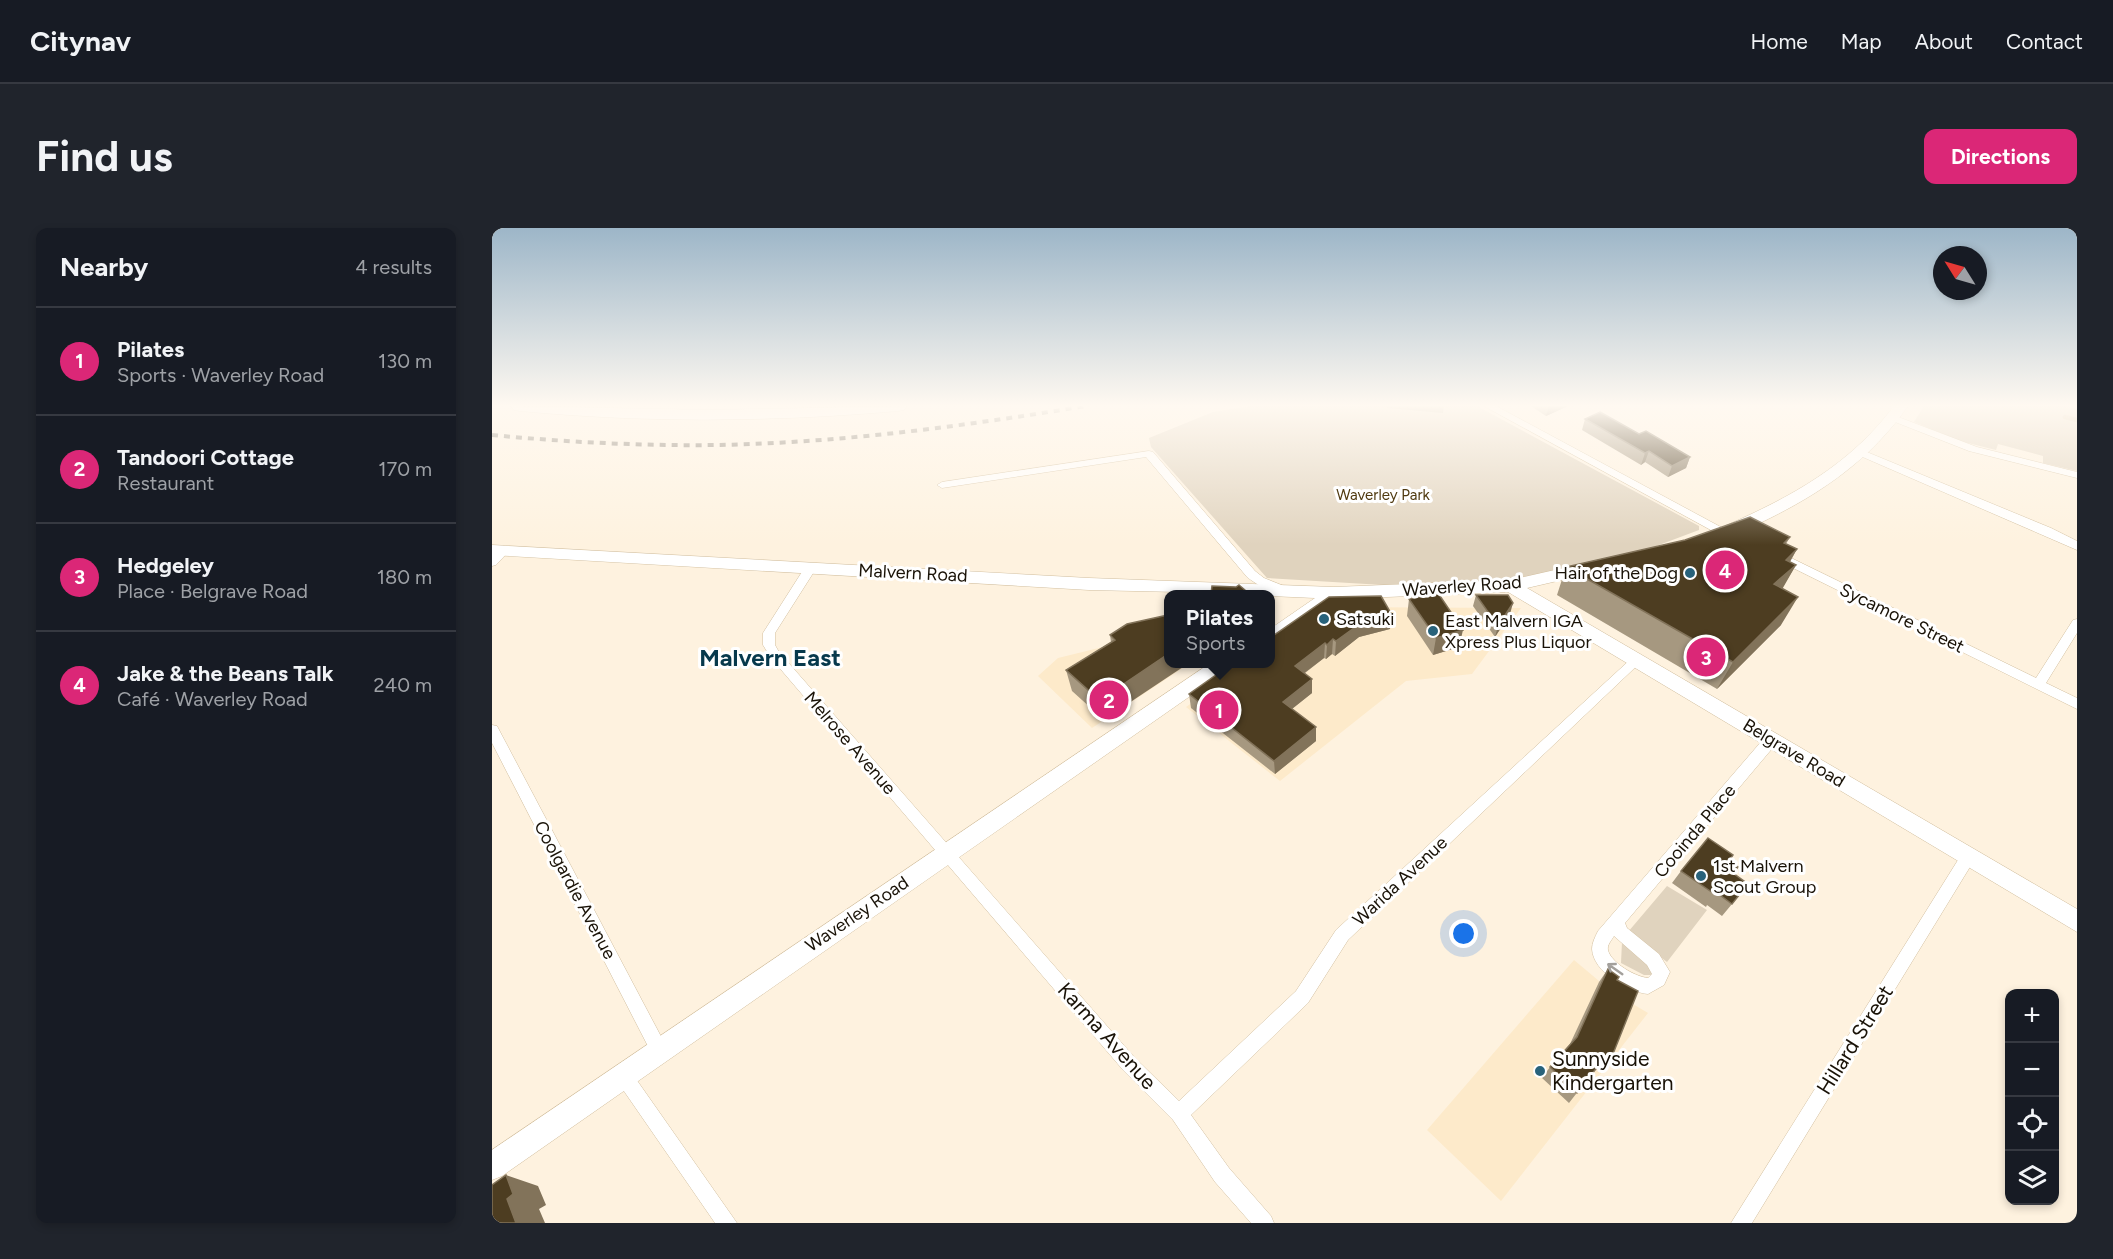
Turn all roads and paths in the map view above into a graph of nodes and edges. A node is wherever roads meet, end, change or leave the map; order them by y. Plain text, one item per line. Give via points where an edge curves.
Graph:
1 (1576, 452) edge
2 (1991, 452) edge
3 (1862, 453) joint
4 (2077, 474) edge
5 (942, 485) dead end
6 (1726, 532) junction
7 (1702, 539) edge
8 (1746, 540) edge
9 (2077, 546) edge
10 (1766, 550) edge
11 (496, 554) edge
12 (1603, 564) edge
13 (811, 567) junction
14 (1511, 586) junction
15 (1263, 589) edge
16 (1275, 590) edge
17 (1290, 592) junction
18 (1334, 593) junction
19 (2077, 623) edge
20 (1277, 632) edge
21 (1637, 660) junction
22 (1215, 668) edge
23 (2038, 685) junction
24 (2077, 704) edge
25 (492, 730) edge
26 (1771, 740) junction
27 (945, 853) junction
28 (1968, 856) junction
29 (1617, 921) dead end
30 (2077, 921) edge
31 (659, 1050) junction
32 (623, 1075) junction
33 (1179, 1114) junction
34 (492, 1166) edge
35 (727, 1223) edge
36 (1264, 1223) edge
37 (1741, 1223) edge

1 - 6 street
2 - 4 street
3 - 6 main road via 1814,488
3 - 9 street
5 - 15 street via 1149,453
6 - 7 main road
6 - 8 street
10 - 23 street, Sycamore Street
11 - 13 main road, Malvern Road
12 - 14 main road, Waverley Road
13 - 15 main road, Malvern Road via 1077,583
13 - 27 street, Melrose Avenue via 773,626 769,645
14 - 18 main road, Waverley Road
14 - 21 main road, Belgrave Road
16 - 17 main road, Malvern Road
17 - 18 main road, Malvern Road
17 - 20 main road
18 - 20 main road
19 - 23 street
21 - 26 main road, Belgrave Road
21 - 33 street, Warida Avenue via 1342,935 1302,997
22 - 27 main road, Waverley Road
23 - 24 street, Sycamore Street
25 - 31 street, Coolgardie Avenue
26 - 28 main road, Belgrave Road
26 - 29 street, Cooinda Place
27 - 31 main road, Waverley Road
27 - 33 street, Karma Avenue via 1129,1064
28 - 30 main road, Belgrave Road
28 - 37 street, Hillard Street
31 - 32 main road, Waverley Road
32 - 34 main road, Waverley Road
32 - 35 street
33 - 36 street, Karma Avenue via 1222,1175

